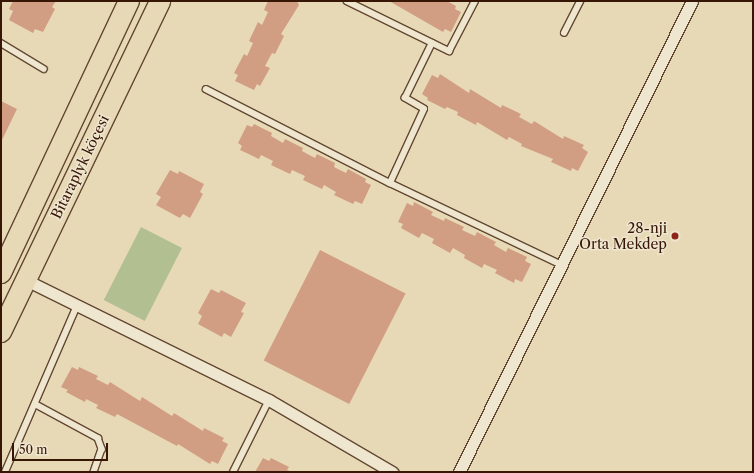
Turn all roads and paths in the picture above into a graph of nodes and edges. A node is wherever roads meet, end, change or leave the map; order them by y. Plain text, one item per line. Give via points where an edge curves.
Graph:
1 (129, 1) edge
2 (160, 1) edge
3 (347, 1) edge
4 (475, 1) edge
5 (580, 1) edge
6 (692, 1) edge
7 (564, 33) dead end
8 (1, 43) edge
9 (432, 43) junction
10 (44, 69) dead end
11 (206, 89) dead end
12 (390, 183) junction
13 (560, 264) junction
14 (1, 273) edge
15 (26, 280) junction
16 (77, 306) junction
17 (1, 332) edge
18 (269, 400) junction
19 (35, 404) junction
20 (5, 472) edge
21 (94, 472) edge
22 (234, 472) edge
23 (392, 472) edge
24 (459, 472) edge

1 - 14 highway, Bitaraplyk köçesi
2 - 15 highway, Bitaraplyk köçesi
3 - 9 lane
4 - 9 lane via 449,51
5 - 7 lane
6 - 13 street
8 - 10 lane
9 - 12 lane via 405,98 424,109
11 - 12 lane
12 - 13 lane
13 - 24 street
15 - 16 street
15 - 17 highway, Bitaraplyk köçesi
16 - 18 street
16 - 19 lane
18 - 22 lane
18 - 23 street
19 - 20 lane
19 - 21 lane via 98,438 102,449

